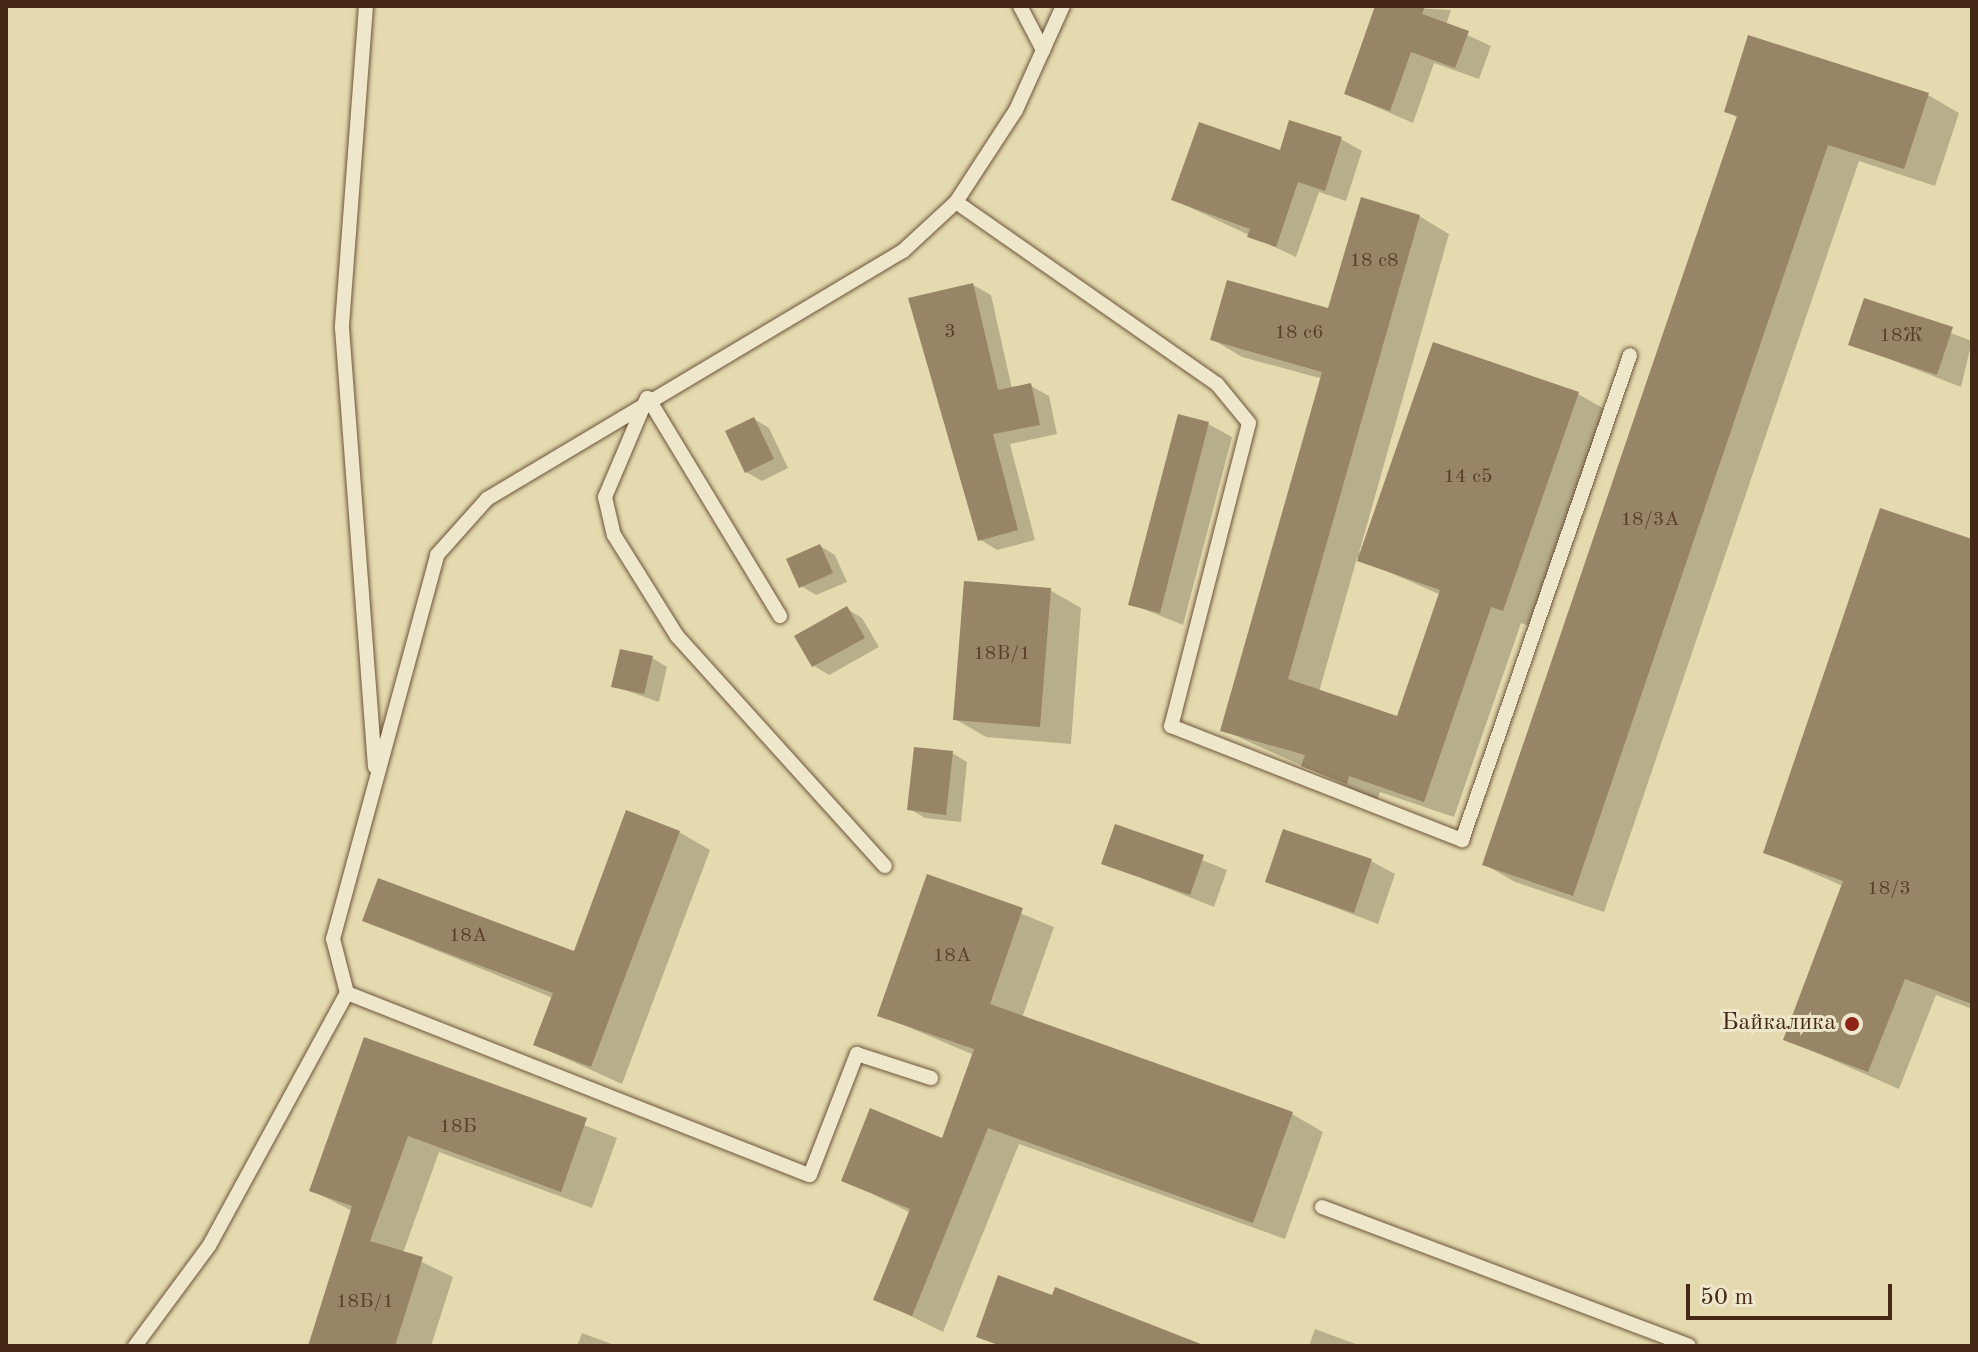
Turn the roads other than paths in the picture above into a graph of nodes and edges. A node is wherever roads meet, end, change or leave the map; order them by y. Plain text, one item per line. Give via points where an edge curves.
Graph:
1 (366, 6) edge
2 (1020, 6) edge
3 (1063, 6) edge
4 (1043, 50) junction
5 (956, 202) junction
6 (1630, 355) dead end
7 (648, 398) junction
8 (780, 616) dead end
9 (376, 779) junction
10 (885, 866) dead end
11 (347, 993) junction
12 (931, 1078) dead end
13 (1322, 1207) dead end
14 (135, 1346) edge
15 (1689, 1346) edge

1 - 9 lane via 342,328
2 - 4 lane
3 - 4 lane
4 - 5 lane via 1016,110
5 - 6 lane via 1217,384 1249,423 1171,726 1462,840
5 - 7 lane via 903,251
7 - 8 lane
7 - 9 lane via 487,499 437,555
7 - 10 lane via 605,497 614,535 677,636
9 - 11 lane via 333,939
11 - 12 lane via 810,1175 857,1054
11 - 14 lane via 209,1246
13 - 15 lane

